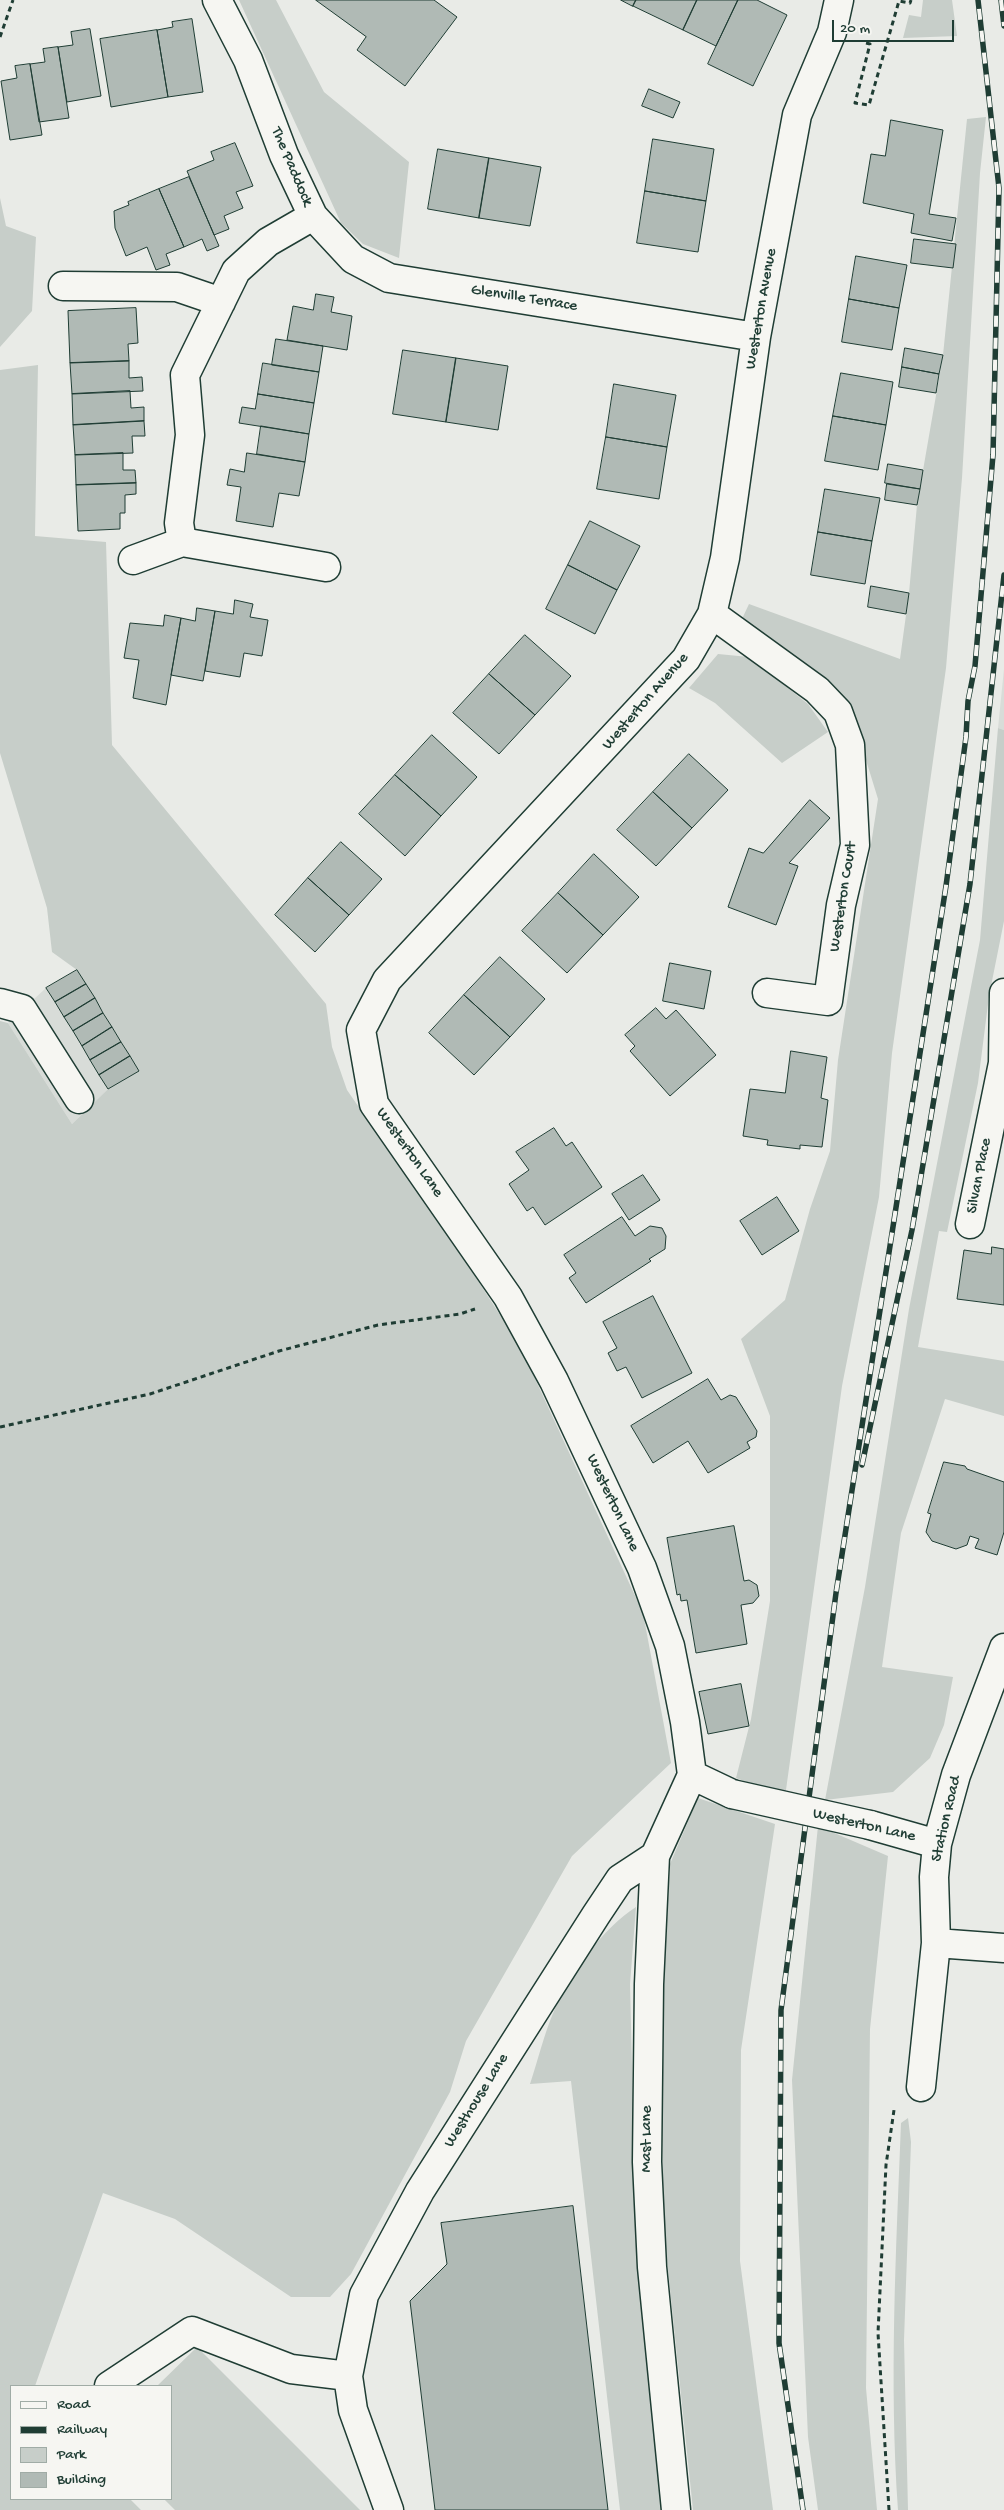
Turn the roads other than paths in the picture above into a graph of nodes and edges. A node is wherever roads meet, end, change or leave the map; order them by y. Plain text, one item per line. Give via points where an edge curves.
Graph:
1 (217, 0) edge
2 (839, 0) edge
3 (313, 216) junction
4 (63, 286) dead end
5 (221, 302) junction
6 (756, 337) junction
7 (182, 542) junction
8 (133, 560) dead end
9 (326, 567) dead end
10 (712, 614) junction
11 (767, 993) dead end
12 (1004, 993) edge
13 (0, 1004) edge
14 (361, 1030) joint
15 (79, 1099) dead end
16 (997, 1129) edge
17 (970, 1224) dead end
18 (1004, 1648) edge
19 (692, 1774) junction
20 (938, 1844) junction
21 (655, 1856) junction
22 (936, 1944) junction
23 (1004, 1948) edge
24 (921, 2087) road end
25 (348, 2376) junction
26 (110, 2385) edge
27 (389, 2510) edge
28 (676, 2510) edge

1 - 3 street, The Paddock via 248,60 284,155
2 - 6 street, Westerton Avenue via 832,32 797,115
3 - 5 street, The Paddock via 268,242 236,271
3 - 6 street, Glenville Terrace via 352,259 389,278
4 - 5 street via 177,287
5 - 7 street, The Paddock via 185,375 190,435 179,523
6 - 10 street, Westerton Avenue via 725,558
7 - 8 street
7 - 9 street
10 - 11 street, Westerton Court via 817,690 838,712 850,745 855,845 841,905 828,1001
10 - 14 street, Westerton Avenue via 686,659 387,980
12 - 16 street, Silvan Place via 1003,1063
13 - 15 street via 22,1009
14 - 19 street, Westerton Lane via 374,1104 508,1297 554,1381 642,1568 670,1646
16 - 17 street, Silvan Place
18 - 20 street, Station Road via 956,1774
19 - 20 street, Westerton Lane, bridge via 732,1794
19 - 21 street, Mast Lane
20 - 22 street, Station Road via 934,1877
21 - 25 street, Westhouse Lane via 620,1879 420,2191 364,2295
21 - 28 street, Mast Lane via 649,1984 647,2162 652,2267
22 - 23 street
22 - 24 street, Station Road
25 - 26 street via 292,2369 192,2331
25 - 27 street, Westhouse Lane via 352,2410

